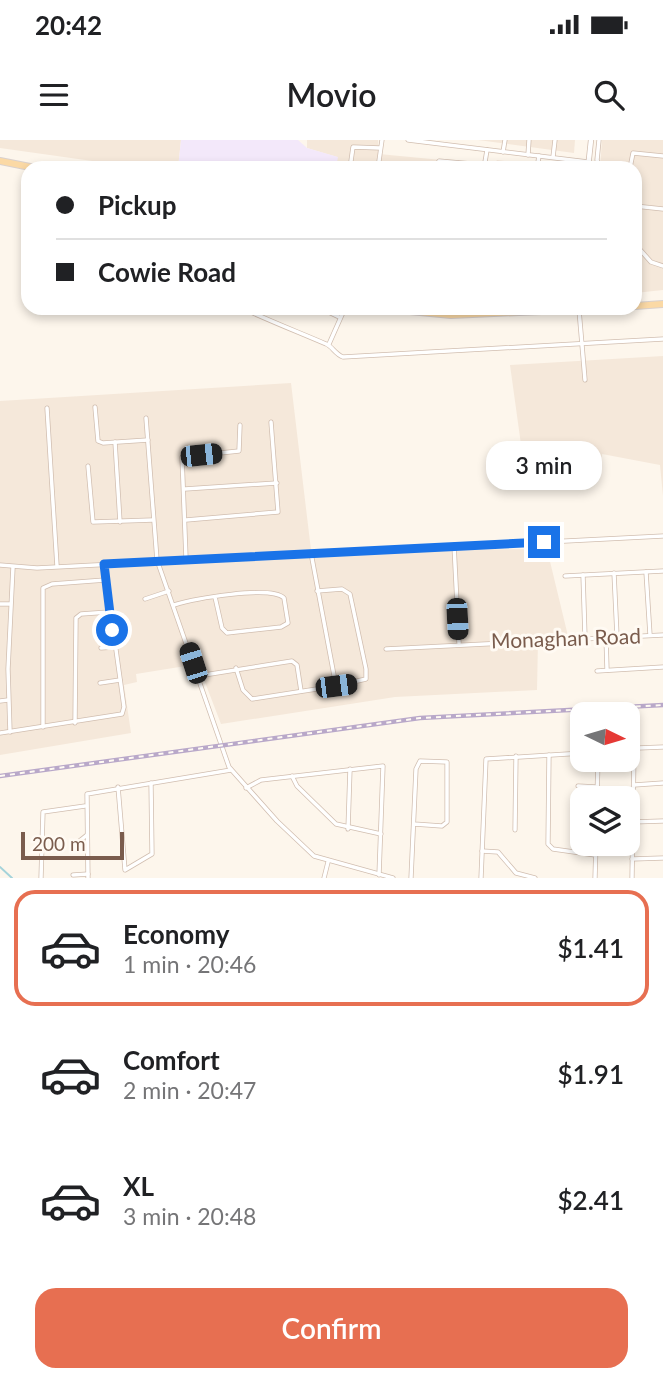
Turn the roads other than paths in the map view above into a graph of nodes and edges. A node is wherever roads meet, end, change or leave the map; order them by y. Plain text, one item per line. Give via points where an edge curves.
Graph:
1 (382, 140) edge
2 (408, 140) edge
3 (476, 140) edge
4 (505, 140) edge
5 (529, 140) edge
6 (555, 140) edge
7 (591, 140) edge
8 (599, 140) edge
9 (432, 142) edge
10 (444, 142) edge
11 (380, 148) junction
12 (475, 148) junction
13 (487, 150) junction
14 (503, 152) junction
15 (528, 155) junction
16 (539, 156) junction
17 (663, 156) edge
18 (553, 157) junction
19 (0, 161) edge
20 (351, 161) edge
21 (379, 161) edge
22 (485, 161) edge
23 (538, 161) edge
24 (570, 161) edge
25 (588, 161) edge
26 (598, 161) edge
27 (631, 161) edge
28 (21, 165) edge
29 (642, 207) edge
30 (663, 209) edge
31 (642, 252) edge
32 (663, 266) edge
33 (663, 304) edge
34 (642, 306) edge
35 (257, 315) edge
36 (334, 315) edge
37 (580, 315) edge
38 (338, 317) joint
39 (663, 339) edge
40 (329, 344) junction
41 (582, 344) junction
42 (585, 380) dead end
43 (95, 407) dead end
44 (47, 408) dead end
45 (146, 418) dead end
46 (271, 422) dead end
47 (240, 425) dead end
48 (148, 440) junction
49 (115, 442) junction
50 (88, 466) dead end
51 (277, 482) junction
52 (184, 489) junction
53 (153, 520) junction
54 (186, 520) junction
55 (120, 522) junction
56 (663, 536) edge
57 (454, 545) junction
58 (311, 553) junction
59 (186, 558) junction
60 (157, 560) junction
61 (104, 564) junction
62 (0, 565) edge
63 (57, 566) junction
64 (13, 567) junction
65 (663, 571) edge
66 (646, 572) junction
67 (614, 573) junction
68 (583, 575) junction
69 (565, 576) dead end
70 (105, 580) junction
71 (169, 591) junction
72 (317, 591) junction
73 (215, 597) junction
74 (145, 599) dead end
75 (0, 604) edge
76 (10, 604) junction
77 (174, 605) junction
78 (109, 612) junction
79 (650, 635) junction
80 (663, 635) edge
81 (617, 636) junction
82 (585, 637) junction
83 (606, 637) junction
84 (459, 643) junction
85 (115, 647) junction
86 (101, 648) dead end
87 (386, 649) dead end
88 (663, 667) edge
89 (236, 668) junction
90 (607, 670) junction
91 (597, 671) dead end
92 (198, 676) junction
93 (120, 680) junction
94 (100, 683) dead end
95 (336, 686) junction
96 (301, 691) junction
97 (8, 700) junction
98 (0, 701) edge
99 (75, 723) junction
100 (43, 727) junction
101 (10, 732) junction
102 (0, 733) edge
103 (663, 747) edge
104 (570, 754) edge
105 (549, 755) junction
106 (516, 756) junction
107 (350, 769) junction
108 (231, 770) junction
109 (292, 776) junction
110 (151, 783) junction
111 (663, 783) edge
112 (634, 785) joint
113 (118, 788) junction
114 (246, 788) junction
115 (85, 806) junction
116 (663, 821) edge
117 (640, 822) edge
118 (414, 824) junction
119 (348, 829) junction
120 (515, 830) dead end
121 (381, 834) junction
122 (87, 835) junction
123 (77, 843) dead end
124 (482, 851) junction
125 (570, 851) edge
126 (596, 856) edge
127 (663, 858) edge
128 (632, 859) joint
129 (328, 862) junction
130 (73, 875) dead end
131 (379, 875) junction
132 (88, 876) edge
133 (40, 878) edge
134 (324, 878) edge
135 (393, 878) edge
136 (411, 878) edge
137 (481, 878) edge
138 (535, 878) edge
139 (595, 878) edge
140 (632, 878) edge

1 - 11 street
2 - 9 street
3 - 12 street
4 - 14 street
5 - 15 street
6 - 18 street
7 - 25 street
8 - 26 street
9 - 10 street
10 - 12 street
11 - 20 street via 352,148
11 - 21 street
12 - 13 street
13 - 14 street
13 - 22 street
14 - 15 street
15 - 16 street
16 - 18 street
16 - 23 street
17 - 27 street via 633,153
18 - 24 street
19 - 28 main road
29 - 30 street
31 - 32 street via 653,264
33 - 34 main road
35 - 40 street
36 - 38 street
37 - 41 street
38 - 40 street
39 - 41 street
40 - 41 street via 335,354 364,358
41 - 42 street
43 - 49 street via 98,441
44 - 63 street
45 - 48 street
46 - 51 street
47 - 52 street via 239,451 182,457
48 - 49 street
48 - 53 street
49 - 55 street
50 - 55 street via 90,518 93,522
51 - 52 street
51 - 54 street via 278,512
52 - 54 street
53 - 55 street
53 - 60 street
54 - 59 street
56 - 57 street
57 - 58 street
57 - 84 street
58 - 59 street
58 - 72 street
59 - 60 street
60 - 61 street
60 - 71 street
61 - 63 street
61 - 70 street
62 - 64 street
63 - 64 street
64 - 76 street
65 - 66 street
66 - 67 street
66 - 79 street
67 - 68 street
67 - 81 street
68 - 69 street
68 - 82 street
70 - 78 street
70 - 100 street via 43,588
71 - 74 street
71 - 77 street
72 - 95 street
72 - 95 street via 342,589 350,594 366,669 363,682
73 - 73 street via 279,594 288,623 228,633 222,628
73 - 77 street
75 - 76 street
76 - 97 street
77 - 92 street
78 - 85 street
78 - 99 street via 76,618
79 - 80 street, Monaghan Road
79 - 81 street, Monaghan Road
81 - 83 street, Monaghan Road
82 - 83 street, Monaghan Road
82 - 84 street, Monaghan Road
83 - 90 street
84 - 87 street, Monaghan Road
85 - 86 street
85 - 93 street
88 - 90 street
89 - 92 street
89 - 96 street via 243,690 252,699
89 - 96 street via 292,661 297,665
90 - 91 street
92 - 108 street
93 - 94 street
93 - 99 street via 122,713
95 - 96 street
97 - 98 street
97 - 101 street
99 - 100 street
100 - 101 street
101 - 102 street
103 - 112 street via 635,750
104 - 105 street
105 - 106 street
105 - 125 street via 548,845
106 - 120 street
106 - 124 street via 486,761
107 - 109 street
107 - 119 street
107 - 121 street via 383,766
108 - 110 street
108 - 114 street
109 - 114 street via 261,780
109 - 119 street via 336,824
110 - 113 street
110 - 113 street via 152,854 125,870
111 - 112 street
113 - 115 street via 92,791
114 - 129 street via 306,850
115 - 122 street
115 - 133 street via 43,812
116 - 117 street
118 - 118 street via 418,764 447,762 447,822 442,826
118 - 136 street
119 - 121 street
121 - 131 street
122 - 123 street
122 - 132 street
124 - 137 street
124 - 138 street via 498,852 516,873
126 - 139 street
127 - 128 street
128 - 140 street
129 - 131 street
129 - 134 street
130 - 132 street
131 - 135 street

